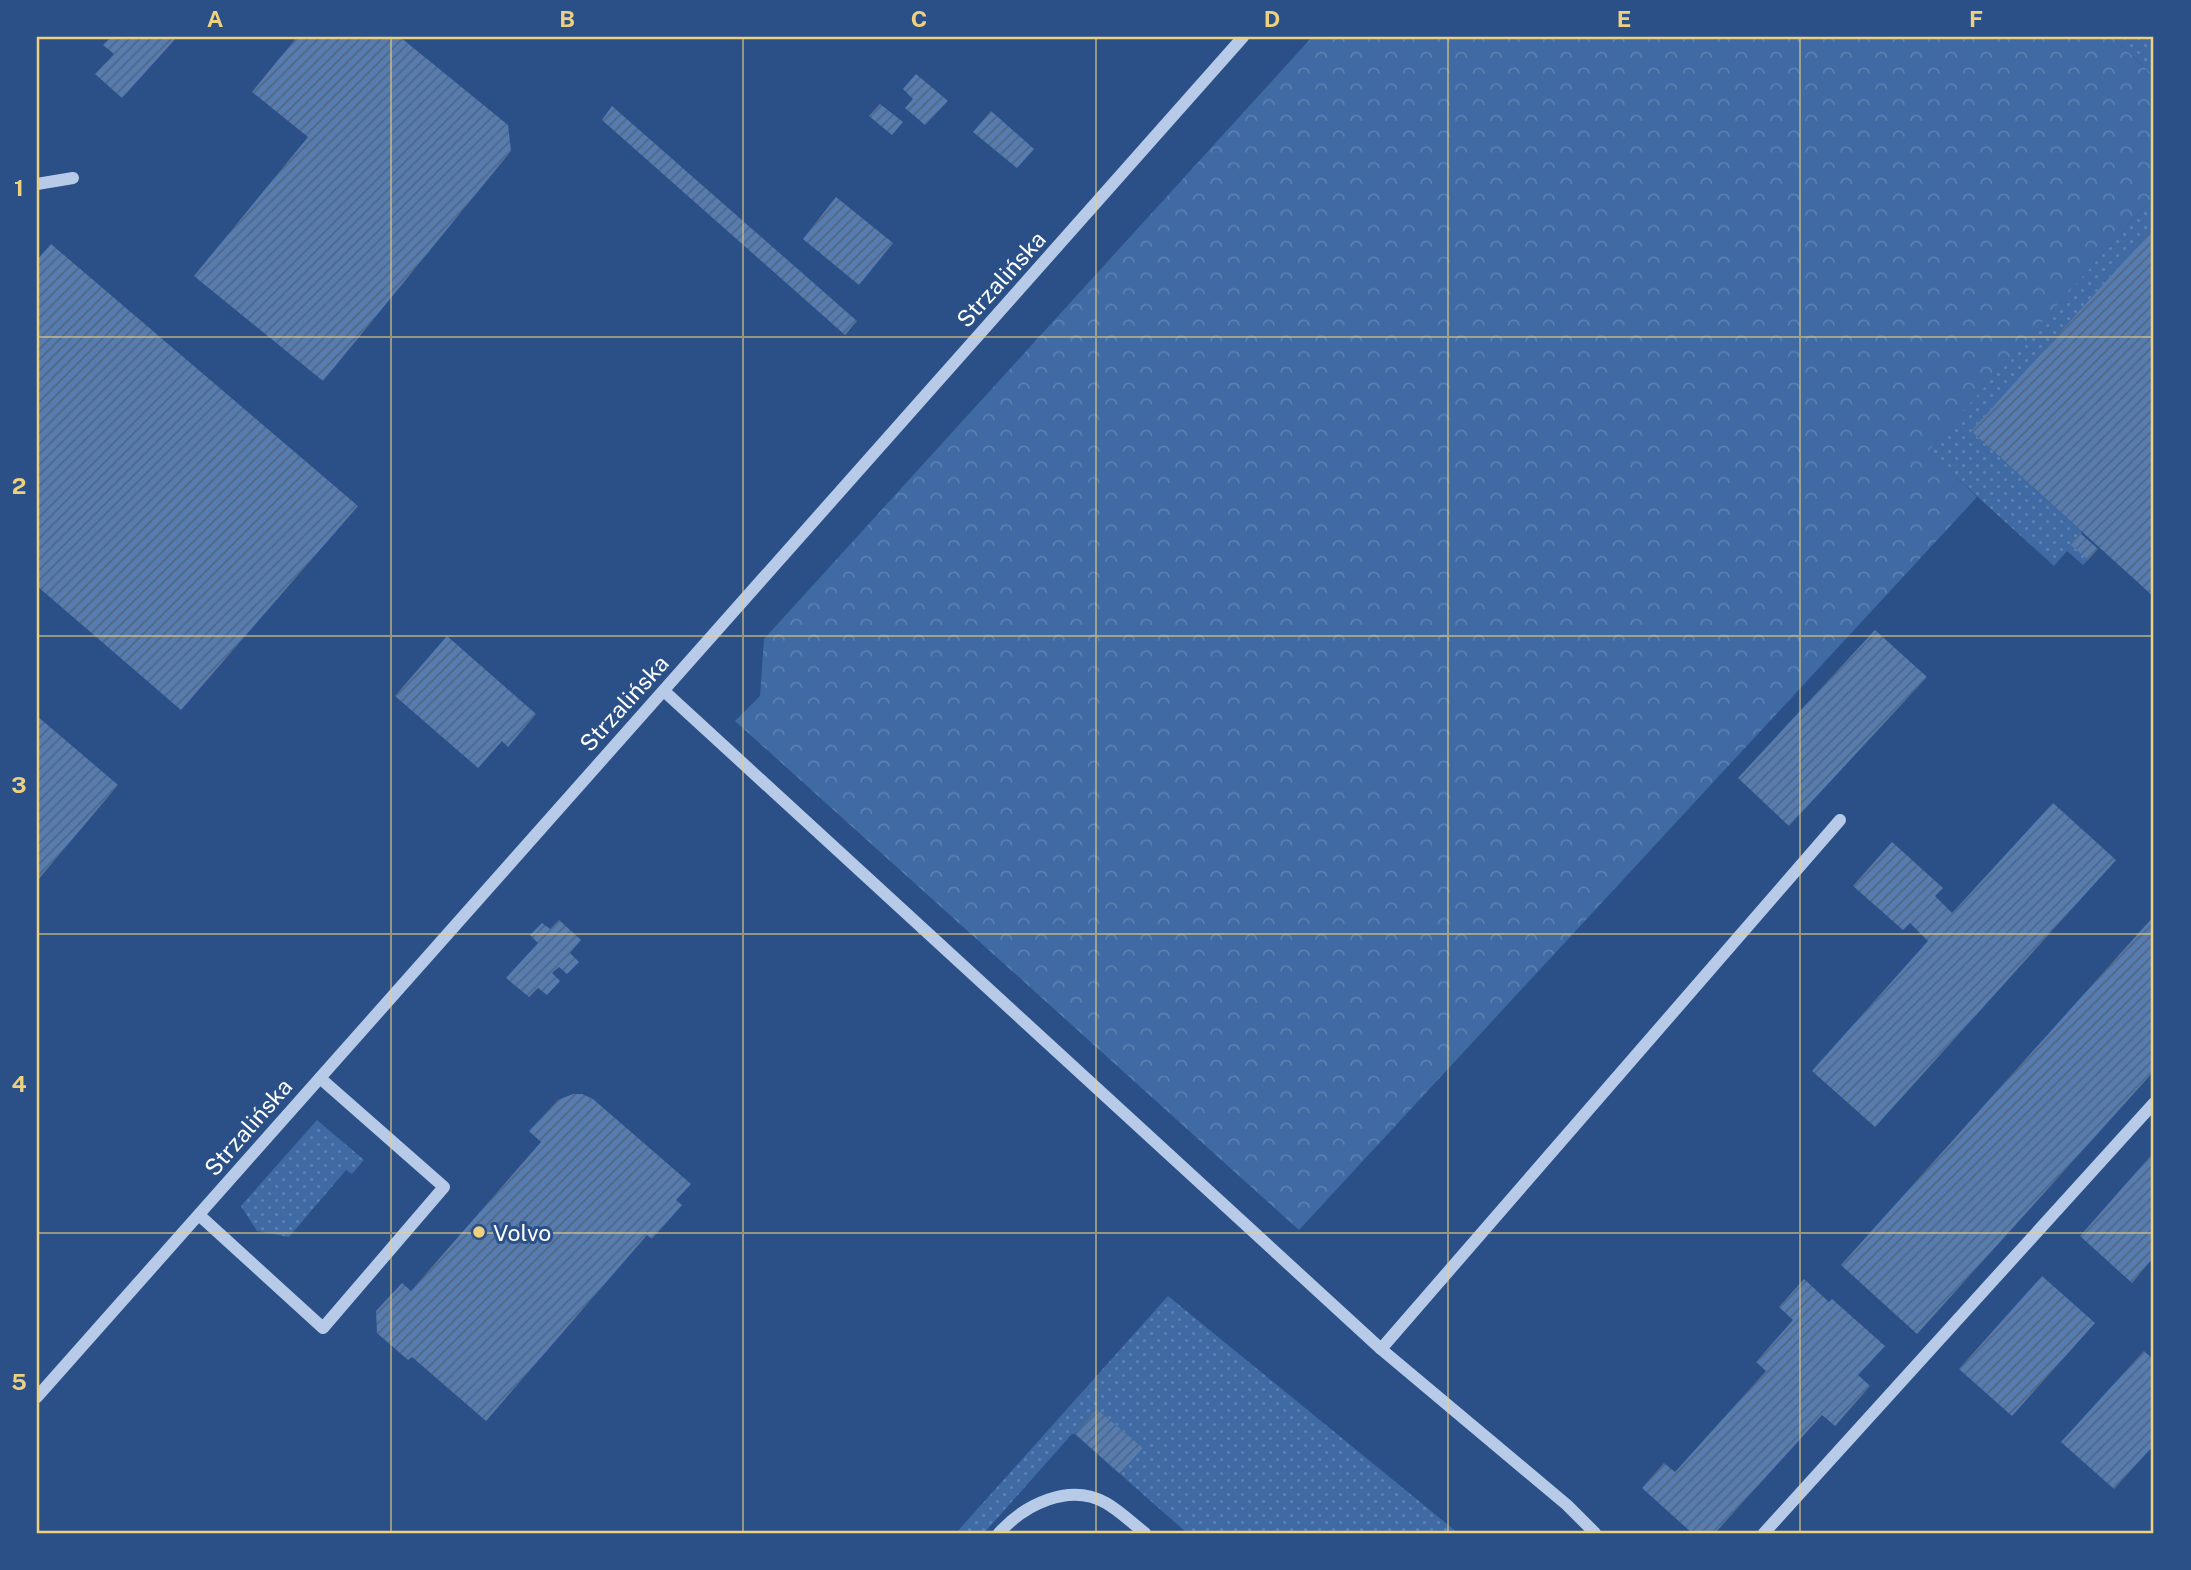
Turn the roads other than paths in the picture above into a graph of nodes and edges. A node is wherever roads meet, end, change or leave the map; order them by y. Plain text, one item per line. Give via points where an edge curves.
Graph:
1 (1243, 37) edge
2 (73, 178) dead end
3 (37, 184) edge
4 (664, 691) junction
5 (1840, 820) dead end
6 (320, 1077) junction
7 (2154, 1103) edge
8 (199, 1214) junction
9 (1381, 1349) junction
10 (37, 1397) edge
11 (999, 1533) edge
12 (1145, 1533) edge
13 (1595, 1533) edge
14 (1764, 1533) edge

1 - 4 street, Strzalińska
2 - 3 street
4 - 6 street, Strzalińska
4 - 9 street
5 - 9 street
6 - 8 street, Strzalińska
6 - 8 street via 444,1187 323,1328
7 - 14 street
8 - 10 street, Strzalińska
9 - 13 street
11 - 12 street via 1024,1510 1062,1496 1082,1496 1105,1502

